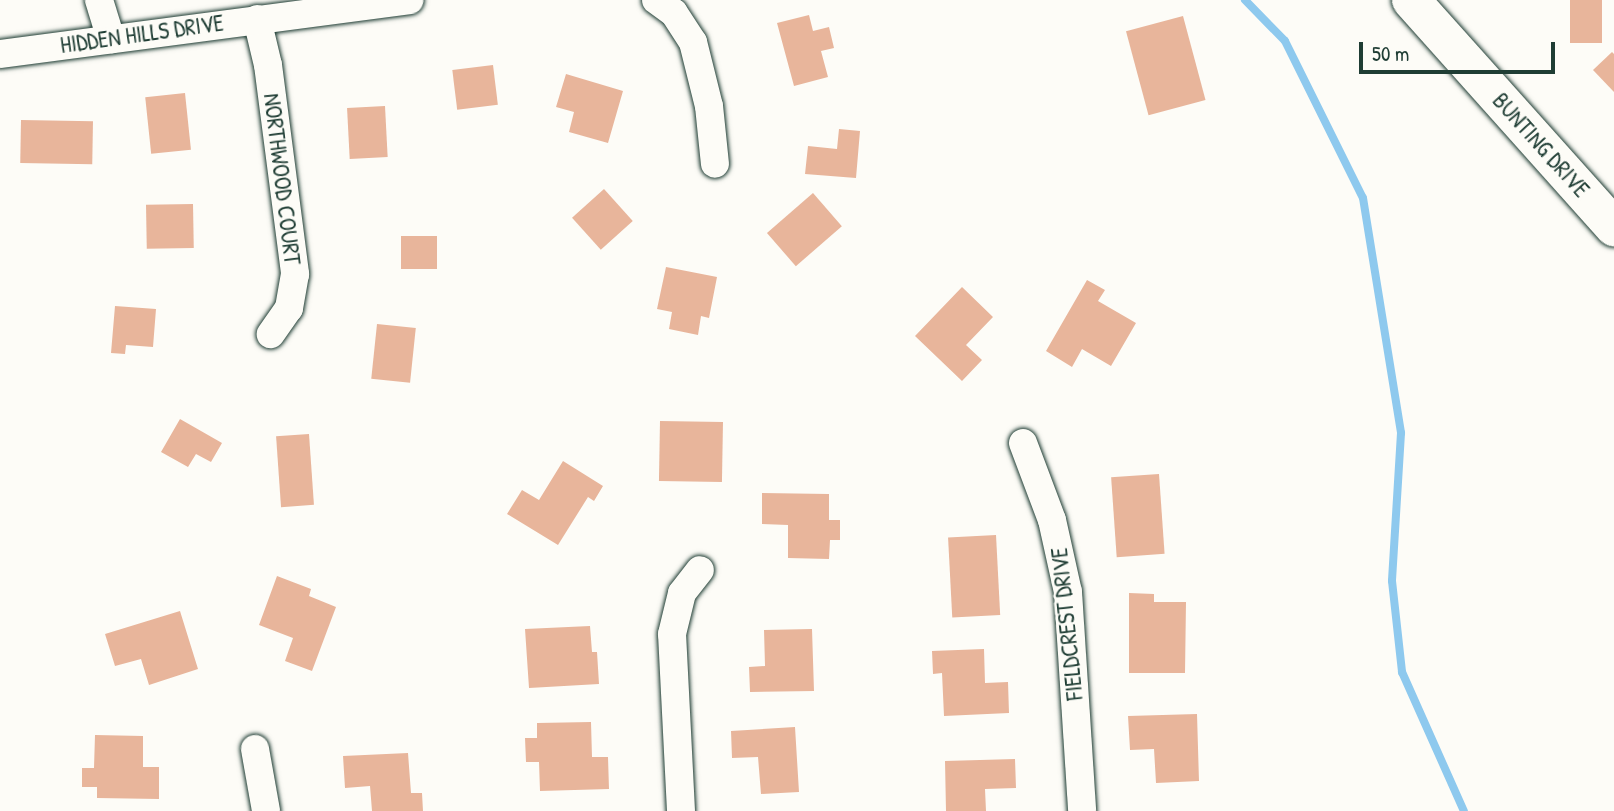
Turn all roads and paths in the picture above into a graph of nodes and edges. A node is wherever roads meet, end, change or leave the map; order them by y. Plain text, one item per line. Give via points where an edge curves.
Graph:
1 (99, 0) edge
2 (409, 0) edge
3 (656, 0) edge
4 (1425, 4) edge
5 (257, 19) junction
6 (111, 38) junction
7 (0, 54) edge
8 (715, 164) dead end
9 (1614, 227) edge
10 (271, 334) dead end
11 (1023, 443) dead end
12 (700, 570) dead end
13 (255, 749) dead end
14 (266, 811) edge
15 (681, 811) edge
16 (1082, 811) edge

1 - 6 street
2 - 5 street, HIDDEN HILLS DRIVE
3 - 8 street via 674,13 694,42 709,106
4 - 9 street, BUNTING DRIVE
5 - 6 street, HIDDEN HILLS DRIVE
5 - 10 street, NORTHWOOD COURT via 268,65 295,274 289,308
6 - 7 street, HIDDEN HILLS DRIVE
11 - 16 street, FIELDCREST DRIVE via 1052,520 1068,592
12 - 15 street via 682,593 672,634
13 - 14 street

